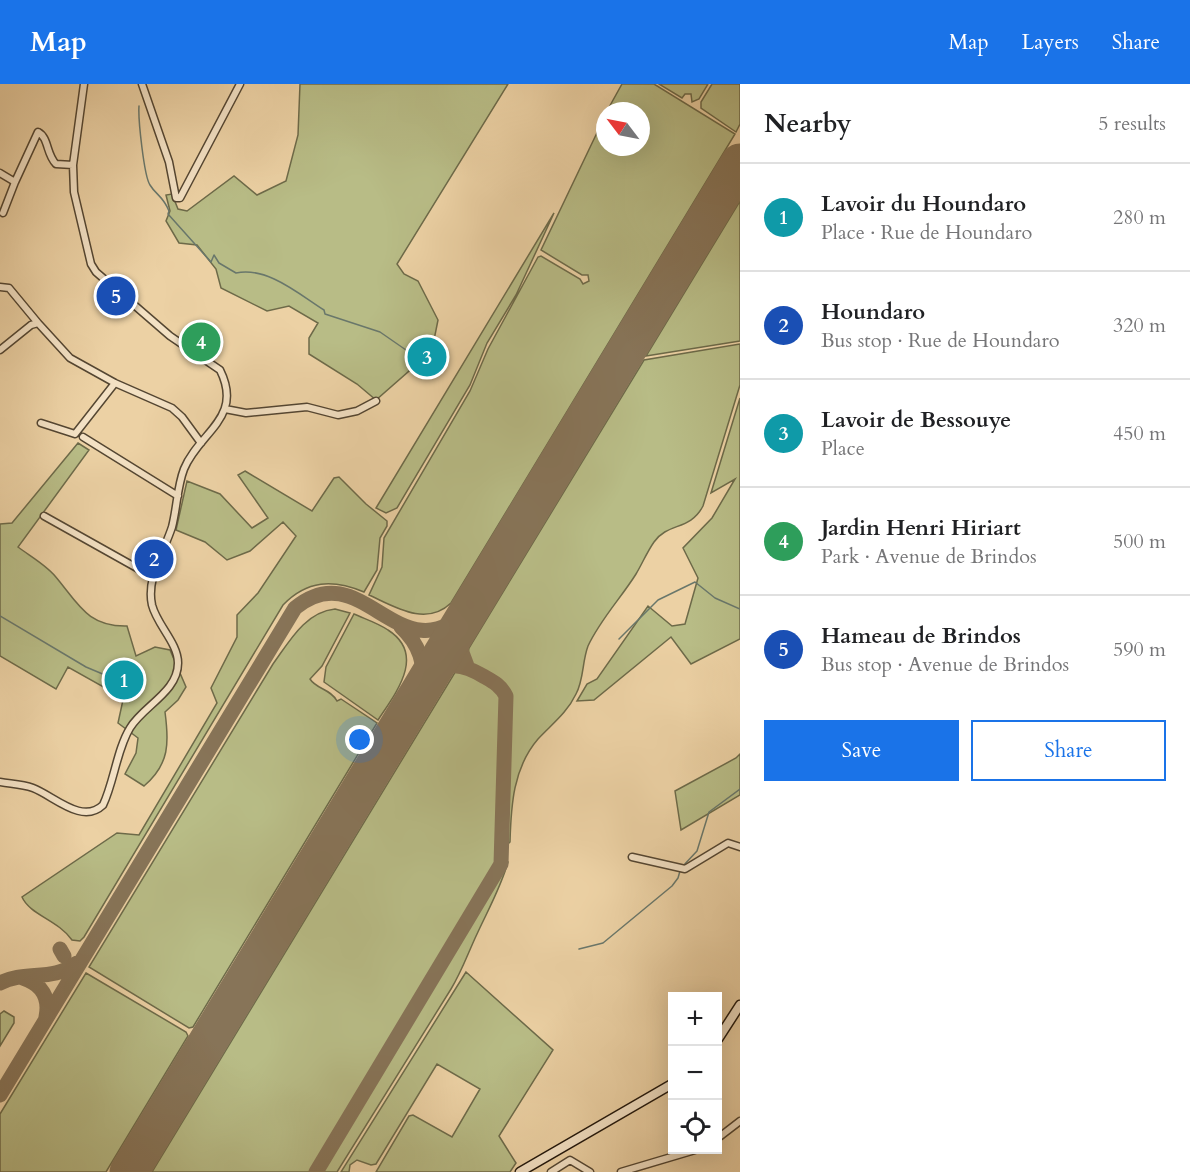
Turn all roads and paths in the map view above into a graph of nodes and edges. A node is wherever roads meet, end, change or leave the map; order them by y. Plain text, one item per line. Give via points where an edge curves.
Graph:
1 (84, 84) edge
2 (142, 84) edge
3 (240, 84) edge
4 (73, 165) junction
5 (0, 173) edge
6 (15, 182) junction
7 (3, 213) dead end
8 (0, 287) edge
9 (38, 323) junction
10 (0, 351) edge
11 (115, 383) junction
12 (376, 401) dead end
13 (225, 409) junction
14 (40, 423) dead end
15 (83, 437) dead end
16 (201, 443) junction
17 (178, 496) junction
18 (44, 516) dead end
19 (153, 578) junction
20 (0, 782) edge
21 (740, 847) edge
22 (632, 857) dead end
23 (740, 1005) edge
24 (722, 1032) edge
25 (668, 1087) edge
26 (740, 1121) edge
27 (722, 1134) edge
28 (679, 1154) edge
29 (520, 1172) edge
30 (551, 1172) edge
31 (590, 1172) edge
32 (621, 1172) edge

1 - 4 street
2 - 3 street via 177,198 184,194
4 - 6 street via 56,164 45,136 38,132
4 - 13 street via 74,192 90,264 170,336 220,370
5 - 6 street
6 - 7 street
8 - 9 street via 9,288
9 - 10 street
9 - 11 street via 70,358
11 - 14 street via 75,434
11 - 16 street via 172,408
12 - 13 street via 338,415 306,407 246,413
13 - 16 street
15 - 17 street
16 - 17 street via 188,460
17 - 19 street
18 - 19 street
19 - 20 street via 153,608 178,662 176,675 129,729 110,792 99,809 81,812 34,788
21 - 22 street via 728,843 685,869
23 - 24 street
25 - 29 street
26 - 27 street
28 - 32 street
30 - 31 street via 570,1160

